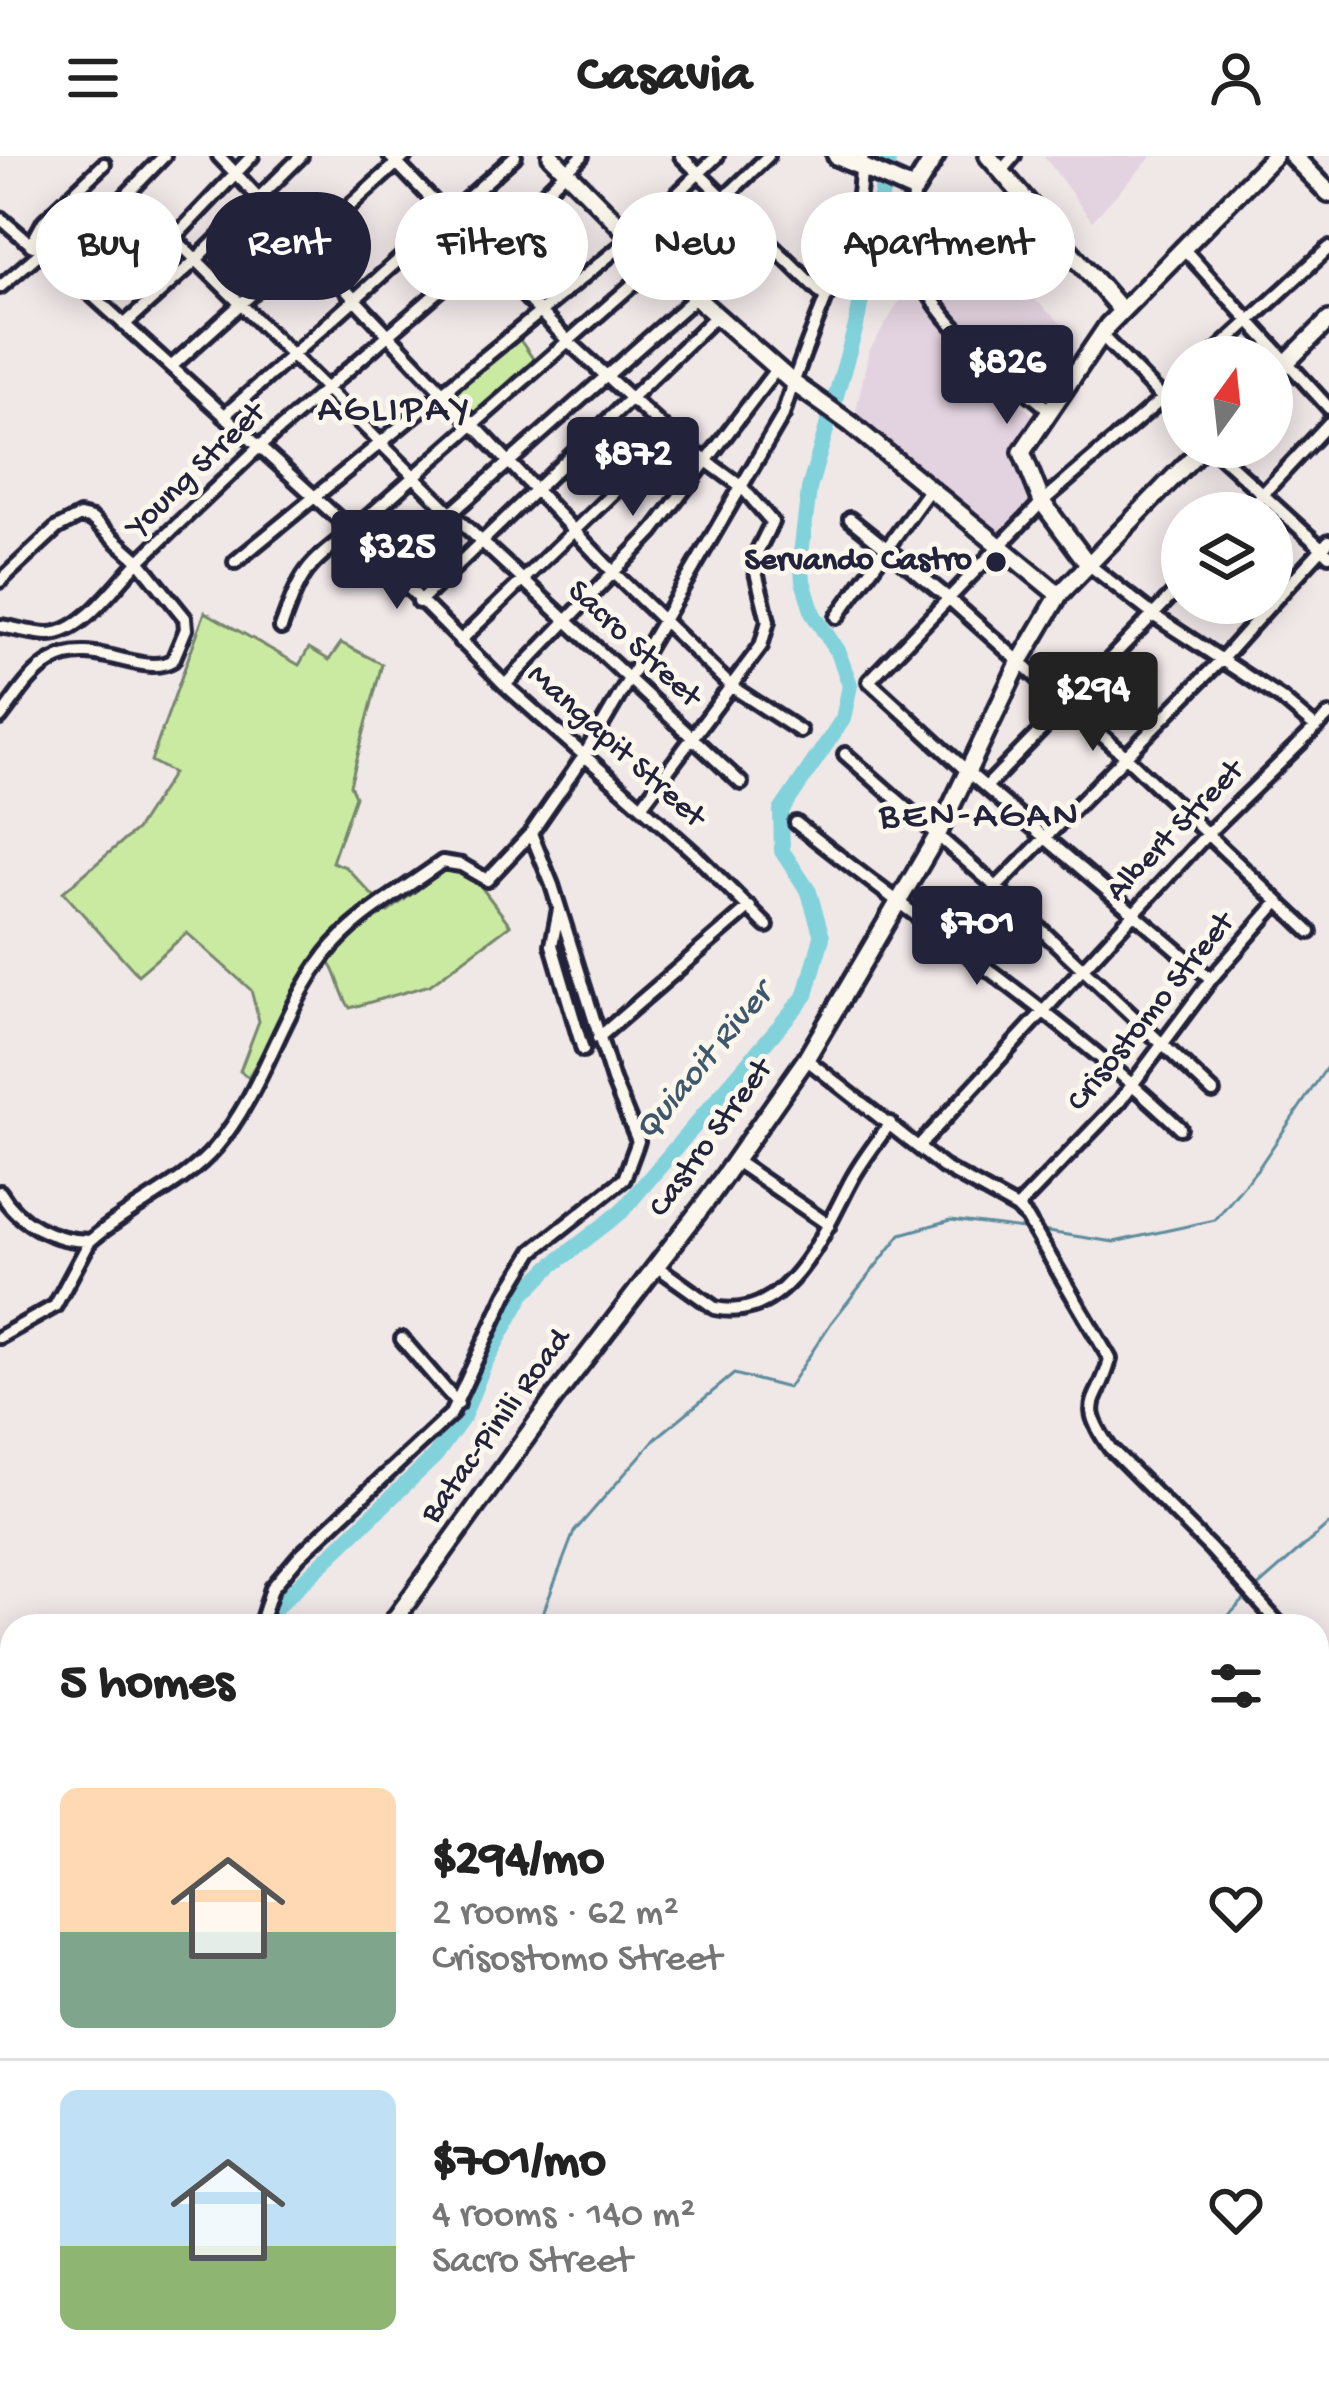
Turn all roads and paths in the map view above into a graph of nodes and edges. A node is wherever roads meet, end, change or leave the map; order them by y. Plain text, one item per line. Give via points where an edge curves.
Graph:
1 (164, 156) edge
2 (219, 156) edge
3 (252, 156) edge
4 (301, 156) edge
5 (515, 156) edge
6 (551, 156) edge
7 (582, 156) edge
8 (681, 156) edge
9 (716, 156) edge
10 (768, 156) edge
11 (837, 156) edge
12 (935, 156) edge
13 (988, 156) edge
14 (1014, 156) edge
15 (1274, 156) edge
16 (1294, 156) edge
17 (397, 158) edge
18 (104, 164) dead end
19 (864, 165) edge
20 (1001, 170) junction
21 (567, 172) junction
22 (237, 173) junction
23 (699, 176) junction
24 (1325, 180) edge
25 (906, 188) junction
26 (75, 192) edge
27 (132, 192) edge
28 (254, 192) edge
29 (261, 192) edge
30 (361, 192) edge
31 (429, 192) edge
32 (477, 192) edge
33 (546, 192) edge
34 (681, 192) edge
35 (716, 192) edge
36 (732, 192) edge
37 (612, 217) edge
38 (0, 218) edge
39 (182, 230) edge
40 (182, 247) edge
41 (1181, 247) junction
42 (36, 248) joint
43 (1329, 248) edge
44 (206, 249) edge
45 (777, 251) edge
46 (612, 253) edge
47 (195, 261) junction
48 (395, 264) edge
49 (801, 274) edge
50 (371, 285) edge
51 (0, 287) edge
52 (97, 300) edge
53 (247, 300) edge
54 (354, 300) edge
55 (358, 300) edge
56 (427, 300) edge
57 (530, 300) edge
58 (614, 300) edge
59 (692, 300) edge
60 (700, 300) edge
61 (824, 300) edge
62 (241, 306) junction
63 (1121, 310) junction
64 (540, 311) junction
65 (717, 315) junction
66 (1329, 320) edge
67 (1250, 322) junction
68 (124, 325) junction
69 (388, 333) junction
70 (1102, 336) junction
71 (1234, 336) edge
72 (1263, 336) edge
73 (567, 340) junction
74 (1293, 356) edge
75 (292, 358) junction
76 (171, 367) junction
77 (778, 368) junction
78 (1293, 369) edge
79 (605, 375) junction
80 (793, 382) junction
81 (326, 389) junction
82 (442, 391) junction
83 (1161, 398) edge
84 (634, 399) junction
85 (1161, 400) edge
86 (1329, 408) edge
87 (1048, 409) junction
88 (224, 416) junction
89 (1329, 423) edge
90 (472, 424) junction
91 (672, 436) junction
92 (378, 441) junction
93 (259, 447) junction
94 (508, 460) junction
95 (707, 465) junction
96 (1186, 468) edge
97 (1232, 468) edge
98 (413, 476) junction
99 (742, 487) junction
100 (929, 490) junction
101 (537, 492) junction
102 (1260, 492) edge
103 (1264, 492) edge
104 (315, 497) junction
105 (1042, 502) junction
106 (452, 514) junction
107 (850, 519) dead end
108 (1293, 520) edge
109 (352, 531) junction
110 (576, 532) junction
111 (483, 543) junction
112 (886, 546) junction
113 (996, 546) junction
114 (1327, 549) edge
115 (139, 561) junction
116 (235, 562) dead end
117 (1088, 564) junction
118 (388, 569) junction
119 (615, 574) junction
120 (526, 580) junction
121 (0, 581) edge
122 (1293, 582) edge
123 (1059, 596) junction
124 (947, 597) junction
125 (419, 602) junction
126 (1161, 610) edge
127 (1156, 616) junction
128 (837, 617) dead end
129 (662, 621) junction
130 (567, 622) junction
131 (1253, 624) edge
132 (0, 626) edge
133 (280, 628) dead end
134 (460, 641) junction
135 (1221, 660) junction
136 (1019, 663) junction
137 (627, 678) junction
138 (505, 685) junction
139 (732, 687) junction
140 (1066, 706) junction
141 (1329, 715) edge
142 (0, 718) edge
143 (1316, 728) junction
144 (800, 731) dead end
145 (692, 738) junction
146 (845, 754) dead end
147 (1124, 755) junction
148 (584, 756) junction
149 (969, 773) junction
150 (741, 783) dead end
151 (986, 787) junction
152 (642, 805) junction
153 (796, 823) dead end
154 (1209, 832) junction
155 (531, 833) junction
156 (937, 836) junction
157 (1046, 836) junction
158 (995, 886) junction
159 (1278, 902) junction
160 (896, 904) junction
161 (750, 908) junction
162 (559, 910) junction
163 (1134, 911) junction
164 (767, 926) dead end
165 (1310, 932) dead end
166 (948, 936) junction
167 (1084, 971) junction
168 (1211, 979) junction
169 (1045, 1011) junction
170 (598, 1038) junction
171 (1162, 1043) junction
172 (583, 1050) dead end
173 (806, 1059) junction
174 (1133, 1084) junction
175 (1213, 1092) dead end
176 (890, 1124) junction
177 (1180, 1128) dead end
178 (918, 1148) junction
179 (734, 1160) junction
180 (0, 1192) edge
181 (1017, 1208) junction
182 (829, 1225) junction
183 (90, 1241) junction
184 (656, 1266) junction
185 (0, 1337) edge
186 (402, 1339) dead end
187 (458, 1404) junction
188 (264, 1614) edge
189 (399, 1614) edge
190 (1270, 1614) edge

1 - 27 street
2 - 22 street
3 - 22 street
4 - 29 street
5 - 32 street
6 - 21 main road
7 - 21 street, Young Street
8 - 23 street
9 - 23 street
10 - 36 street
11 - 19 main road
12 - 25 main road
13 - 20 main road
14 - 20 street
15 - 41 main road
16 - 24 main road
17 - 30 street
17 - 31 street
18 - 26 street
19 - 25 main road
20 - 63 main road
21 - 33 street, Young Street
21 - 37 main road
22 - 28 street
22 - 39 street
23 - 34 street
23 - 35 street
25 - 87 street via 914,263 939,305 973,347
38 - 42 street, Mangapit Street
40 - 47 street, Sacro Street
41 - 63 main road
41 - 67 street
42 - 51 street
43 - 67 street
44 - 47 street
45 - 49 street
46 - 64 street
47 - 62 street, Sacro Street
47 - 68 street
48 - 50 street
52 - 68 street, Mangapit Street
53 - 62 street
54 - 75 street
55 - 69 street
56 - 69 street, Young Street
57 - 64 street
58 - 73 street
59 - 79 street
60 - 65 main road
61 - 80 street
62 - 75 street, Sacro Street
62 - 76 street
63 - 70 main road
64 - 73 street
64 - 82 street
65 - 77 main road
65 - 84 street
66 - 74 main road
67 - 71 street
67 - 72 street
68 - 76 street, Mangapit Street
69 - 81 street, Young Street
69 - 82 street
70 - 83 street
70 - 87 main road
73 - 79 street
73 - 90 street
75 - 81 street, Sacro Street
75 - 88 street
76 - 88 street, Mangapit Street
77 - 80 main road
77 - 95 street
78 - 86 street
79 - 84 street
79 - 94 street
80 - 99 street
80 - 100 main road
81 - 92 street, Sacro Street
81 - 93 street, Young Street
82 - 90 street
82 - 92 street
84 - 91 street
84 - 101 street
85 - 105 street
87 - 105 main road via 1022,452
88 - 93 street, Mangapit Street
89 - 103 street
90 - 94 street
90 - 98 street
91 - 95 street
91 - 110 street
92 - 98 street, Sacro Street
92 - 104 street
93 - 104 street, Mangapit Street
93 - 115 street, Young Street
94 - 101 street
94 - 106 street
95 - 99 street
95 - 119 street
96 - 117 main road, Castro Street
97 - 102 street
98 - 106 street, Sacro Street
98 - 109 street
99 - 129 street
99 - 139 street via 772,523 753,560 769,621
100 - 112 street
100 - 113 main road
101 - 110 street
101 - 111 street
104 - 109 street, Mangapit Street
104 - 116 street
105 - 113 street
105 - 117 main road
106 - 111 street, Sacro Street
106 - 118 street
107 - 112 street, Crisostomo Street
108 - 114 street
109 - 118 street, Mangapit Street
109 - 133 street via 303,572
110 - 119 street
110 - 120 street
111 - 120 street, Sacro Street
111 - 125 street
112 - 124 street, Crisostomo Street
112 - 128 street
113 - 123 main road
113 - 124 street
114 - 122 street
115 - 121 street via 80,516
115 - 132 street via 64,630
115 - 142 street, Young Street via 185,618 173,660 160,666 67,653 38,670
117 - 123 main road, Castro Street
117 - 127 street
118 - 125 street, Mangapit Street
119 - 129 street
119 - 130 street
120 - 130 street, Sacro Street
120 - 134 street
123 - 136 main road, Castro Street
124 - 136 street, Crisostomo Street
124 - 149 street via 869,681
125 - 134 street, Mangapit Street
126 - 127 street
127 - 135 street
127 - 140 street
129 - 137 street
129 - 139 street
130 - 137 street, Sacro Street
130 - 138 street
131 - 135 street
134 - 138 street, Mangapit Street
135 - 143 street
135 - 147 street
136 - 140 street, Crisostomo Street
136 - 149 main road, Castro Street
137 - 145 street, Sacro Street
137 - 148 street
138 - 148 street, Mangapit Street
139 - 144 street
139 - 145 street
140 - 147 street, Crisostomo Street
140 - 151 street
141 - 143 street, Albert Street
143 - 154 street, Albert Street
145 - 150 street, Sacro Street
145 - 152 street
146 - 156 street
147 - 154 street, Crisostomo Street
147 - 157 street
148 - 152 street, Mangapit Street
148 - 155 street
149 - 151 street
149 - 156 main road, Castro Street
151 - 157 street
152 - 161 street, Mangapit Street
153 - 160 street
154 - 159 street, Crisostomo Street
154 - 163 street, Albert Street
155 - 162 street
155 - 183 street via 487,880 442,862 336,943 221,1141
156 - 158 street
156 - 160 main road, Castro Street
157 - 158 street
157 - 163 street
158 - 166 street
158 - 167 street
159 - 165 street
159 - 168 street, Crisostomo Street
160 - 166 street
160 - 173 main road, Castro Street
161 - 164 street, Mangapit Street
161 - 170 street
162 - 170 street
162 - 172 street via 552,946
163 - 167 street, Albert Street
163 - 168 street
166 - 169 street
167 - 169 street, Albert Street
167 - 171 street
168 - 171 street, Crisostomo Street
169 - 174 street
169 - 178 street, Albert Street
170 - 187 street via 638,1141 633,1162 624,1180 518,1271
171 - 174 street, Crisostomo Street
171 - 175 street
173 - 176 street
173 - 179 main road, Castro Street
174 - 177 street
174 - 181 street, Crisostomo Street
176 - 178 street
176 - 182 street
178 - 181 street
179 - 182 street
179 - 184 main road, Castro Street
180 - 183 street via 30,1224
181 - 190 street via 1110,1359 1093,1398 1097,1430
182 - 184 street via 798,1272 754,1305 716,1308
183 - 185 street via 55,1306
184 - 189 main road, Batac-Pinili Road
186 - 187 street
187 - 188 street via 299,1556 272,1588

